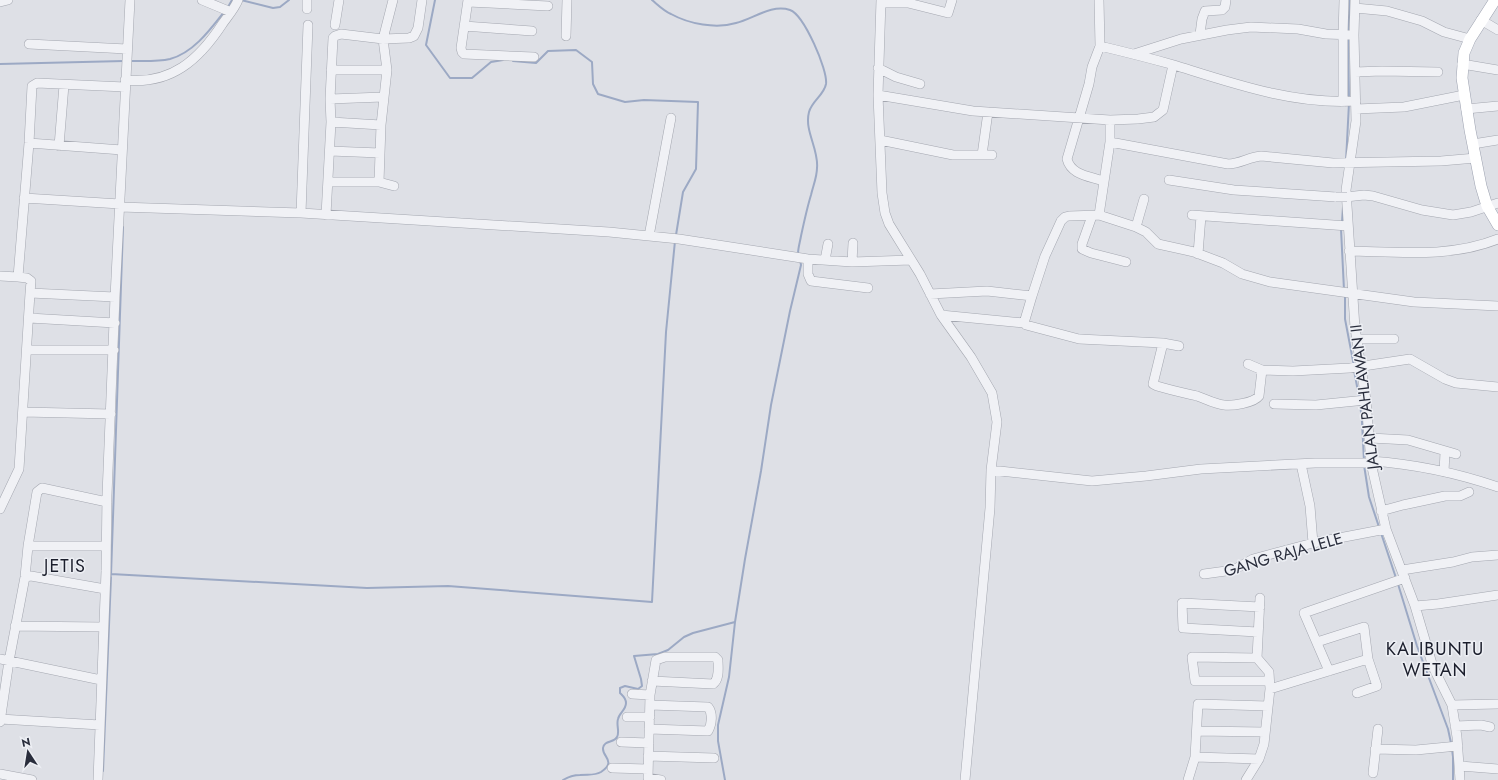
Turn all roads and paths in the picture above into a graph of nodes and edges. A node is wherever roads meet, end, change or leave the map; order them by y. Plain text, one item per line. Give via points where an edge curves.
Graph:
1 (8, 0) edge
2 (130, 0) edge
3 (202, 0) edge
4 (238, 0) edge
5 (339, 0) edge
6 (393, 0) edge
7 (422, 0) edge
8 (567, 0) edge
9 (952, 0) edge
10 (1098, 0) edge
11 (1226, 0) edge
12 (1344, 0) edge
13 (1495, 0) edge
14 (468, 1) edge
15 (881, 1) edge
16 (0, 2) edge
17 (918, 2) edge
18 (1355, 4) edge
19 (548, 6) dead end
20 (226, 10) junction
21 (1481, 20) junction
22 (308, 25) dead end
23 (336, 25) dead end
24 (464, 26) junction
25 (1498, 30) edge
26 (532, 31) dead end
27 (1200, 34) junction
28 (1348, 35) junction
29 (566, 36) dead end
30 (382, 39) junction
31 (1470, 39) junction
32 (29, 44) dead end
33 (1100, 46) junction
34 (127, 50) junction
35 (1134, 54) junction
36 (534, 57) dead end
37 (1462, 64) junction
38 (1172, 65) junction
39 (878, 68) junction
40 (331, 70) junction
41 (387, 70) junction
42 (1498, 70) edge
43 (1355, 72) junction
44 (1438, 72) dead end
45 (125, 84) junction
46 (920, 84) dead end
47 (64, 85) junction
48 (878, 95) junction
49 (383, 97) junction
50 (1459, 97) junction
51 (330, 99) junction
52 (1350, 103) junction
53 (1498, 106) edge
54 (1466, 109) junction
55 (988, 112) junction
56 (671, 118) dead end
57 (1079, 118) junction
58 (1110, 120) junction
59 (331, 122) junction
60 (381, 125) junction
61 (880, 140) junction
62 (1498, 140) edge
63 (1110, 142) junction
64 (29, 143) junction
65 (1473, 144) junction
66 (59, 146) junction
67 (122, 150) junction
68 (330, 151) junction
69 (380, 153) junction
70 (982, 155) junction
71 (992, 155) dead end
72 (1476, 158) junction
73 (1348, 163) junction
74 (1169, 180) dead end
75 (1103, 181) junction
76 (328, 182) junction
77 (379, 182) junction
78 (394, 186) dead end
79 (1346, 197) junction
80 (24, 198) junction
81 (1144, 198) dead end
82 (1498, 203) edge
83 (120, 206) junction
84 (1487, 206) junction
85 (301, 213) junction
86 (326, 215) junction
87 (1095, 216) junction
88 (1498, 225) edge
89 (1347, 226) junction
90 (1136, 227) junction
91 (649, 236) junction
92 (1498, 239) edge
93 (853, 243) dead end
94 (828, 244) dead end
95 (1349, 251) junction
96 (1198, 254) junction
97 (802, 258) junction
98 (825, 260) junction
99 (911, 260) junction
100 (852, 262) junction
101 (1126, 262) dead end
102 (0, 276) edge
103 (18, 277) junction
104 (868, 288) dead end
105 (30, 293) junction
106 (1352, 293) junction
107 (930, 294) junction
108 (1032, 296) junction
109 (115, 298) junction
110 (1498, 306) edge
111 (941, 315) junction
112 (29, 318) junction
113 (115, 323) junction
114 (1024, 323) junction
115 (1356, 339) junction
116 (1394, 339) dead end
117 (1163, 343) junction
118 (1179, 346) dead end
119 (27, 350) junction
120 (114, 350) junction
121 (1248, 364) dead end
122 (1356, 368) junction
123 (1262, 370) junction
124 (1498, 387) edge
125 (1365, 400) junction
126 (1274, 404) dead end
127 (23, 412) junction
128 (111, 414) junction
129 (1370, 438) junction
130 (1445, 452) junction
131 (1456, 454) dead end
132 (1367, 463) junction
133 (1301, 464) junction
134 (991, 470) junction
135 (1444, 472) junction
136 (1498, 487) edge
137 (1469, 492) dead end
138 (107, 502) junction
139 (0, 509) edge
140 (1381, 511) junction
141 (1386, 530) junction
142 (1313, 543) junction
143 (28, 546) junction
144 (106, 546) junction
145 (1498, 555) edge
146 (1204, 574) dead end
147 (1404, 574) junction
148 (25, 577) junction
149 (105, 589) junction
150 (1498, 595) edge
151 (1260, 598) dead end
152 (1415, 606) junction
153 (1260, 607) junction
154 (15, 626) junction
155 (103, 627) junction
156 (1258, 632) junction
157 (1317, 642) junction
158 (1257, 658) junction
159 (1368, 659) junction
160 (4, 660) edge
161 (1329, 670) junction
162 (101, 680) junction
163 (652, 681) junction
164 (1270, 685) junction
165 (1357, 693) dead end
166 (632, 694) dead end
167 (650, 695) junction
168 (1498, 704) edge
169 (650, 705) junction
170 (1452, 705) junction
171 (1268, 706) junction
172 (627, 717) dead end
173 (650, 717) junction
174 (0, 719) edge
175 (0, 722) edge
176 (100, 725) junction
177 (1455, 726) junction
178 (1490, 727) dead end
179 (1378, 729) dead end
180 (649, 730) junction
181 (1197, 731) junction
182 (1265, 732) junction
183 (621, 742) dead end
184 (649, 743) junction
185 (1456, 746) junction
186 (1376, 748) junction
187 (648, 756) junction
188 (1195, 756) junction
189 (714, 758) dead end
190 (1260, 759) junction
191 (1460, 766) junction
192 (612, 768) dead end
193 (648, 768) junction
194 (1498, 769) edge
195 (1373, 773) dead end
196 (0, 774) edge
197 (648, 779) edge
198 (32, 780) edge
199 (98, 780) edge
200 (661, 780) edge
201 (965, 780) edge
202 (1188, 780) edge
203 (1246, 780) edge
204 (1460, 780) edge

1 - 16 street
2 - 34 street
3 - 20 street
4 - 20 street
5 - 23 street
6 - 30 street
7 - 30 street via 418,28 414,36
8 - 29 street
9 - 17 street via 948,13
10 - 33 street
11 - 27 street via 1222,10 1205,11
12 - 28 street
13 - 21 main road
14 - 19 street
14 - 24 street
15 - 17 street
15 - 39 street
18 - 28 street, JALAN PAHLAWAN II
18 - 31 street via 1422,21 1444,32
20 - 45 street via 204,49 189,63 167,77
21 - 25 street
21 - 31 main road
22 - 85 street
24 - 26 street
24 - 36 street via 461,51 464,54
27 - 28 street via 1251,27
27 - 35 street
28 - 43 street, JALAN PAHLAWAN II
28 - 52 street
30 - 40 street via 341,34 335,36
30 - 41 street
31 - 37 main road
32 - 34 street
33 - 35 street
33 - 57 street
34 - 45 street
35 - 38 street
37 - 42 street
37 - 50 main road
38 - 52 street via 1292,98
38 - 58 street via 1165,104 1160,113 1143,118
39 - 46 street via 896,77
39 - 48 street
40 - 41 street
40 - 51 street
41 - 49 street
43 - 44 street
43 - 52 street, JALAN PAHLAWAN II
45 - 47 street
45 - 67 street
47 - 64 street via 37,83 32,86
47 - 66 street
48 - 55 street
48 - 61 street
49 - 51 street
49 - 60 street
50 - 52 street via 1404,107
50 - 54 main road
51 - 59 street
52 - 73 street, JALAN PAHLAWAN II via 1356,121
53 - 54 street
54 - 65 main road
55 - 57 street
55 - 70 street
56 - 91 street
57 - 58 street
57 - 75 street via 1068,152 1068,163 1076,172
58 - 63 street
59 - 60 street
59 - 68 street
60 - 69 street
61 - 70 street via 954,155
61 - 99 street via 885,213
62 - 65 street
63 - 73 street via 1228,164 1255,156
63 - 75 street
64 - 66 street
64 - 80 street
65 - 72 main road
66 - 67 street
67 - 83 street
68 - 69 street
68 - 76 street
69 - 77 street
70 - 71 street
72 - 73 street via 1441,162
72 - 84 main road
73 - 79 street, JALAN PAHLAWAN II
74 - 79 street, bridge via 1234,190
75 - 87 street
76 - 77 street
76 - 86 street
77 - 78 street
79 - 84 street via 1374,196 1422,210 1453,214 1472,212
79 - 89 street, JALAN PAHLAWAN II
80 - 83 street
80 - 103 street
81 - 90 street
82 - 84 street
83 - 85 street
83 - 109 street
84 - 88 main road
85 - 86 street
86 - 91 street
87 - 90 street
87 - 101 street via 1082,249
87 - 108 street via 1069,216 1061,221 1045,256
89 - 95 street, JALAN PAHLAWAN II
89 - 96 street via 1197,216
90 - 96 street via 1146,232 1158,244
91 - 97 street
92 - 95 street via 1486,244 1448,251
93 - 100 street
94 - 98 street
95 - 106 street, JALAN PAHLAWAN II
96 - 106 street via 1223,263 1242,274 1270,282
97 - 98 street
97 - 104 street via 810,281
98 - 100 street
99 - 100 street
99 - 107 street
102 - 103 street
103 - 105 street via 31,281
105 - 109 street
105 - 112 street
106 - 110 street via 1414,302
106 - 115 street, JALAN PAHLAWAN II
107 - 108 street via 987,291
107 - 111 street
108 - 114 street
109 - 113 street
111 - 114 street
111 - 134 street via 971,357 992,393 997,422
112 - 113 street
112 - 119 street
113 - 120 street
114 - 117 street via 1079,339
115 - 116 street
115 - 122 street, JALAN PAHLAWAN II
117 - 118 street
117 - 123 street via 1153,384 1218,404 1232,405 1255,401 1259,396
119 - 120 street
119 - 127 street
120 - 128 street
121 - 123 street
122 - 123 street
122 - 124 street via 1410,359 1456,383
122 - 125 street, JALAN PAHLAWAN II
125 - 126 street via 1316,405
125 - 129 street, JALAN PAHLAWAN II
127 - 128 street
127 - 139 street via 19,469
128 - 138 street
129 - 130 street via 1408,440
129 - 132 street, JALAN PAHLAWAN II
130 - 131 street
130 - 135 street
132 - 133 street
132 - 135 street via 1386,462
132 - 140 street, JALAN PAHLAWAN II
133 - 134 street via 1201,469 1092,481
133 - 142 street via 1310,506
134 - 201 street
135 - 136 street via 1470,477
137 - 140 street
138 - 143 street via 40,488 37,492
138 - 144 street
140 - 141 street, JALAN PAHLAWAN II
141 - 142 street, GANG RAJA LELE
141 - 147 street, JALAN PAHLAWAN II
142 - 146 street, GANG RAJA LELE via 1253,559 1226,572
143 - 144 street
143 - 148 street
144 - 149 street
145 - 147 street via 1472,557
147 - 152 street, JALAN PAHLAWAN II
147 - 157 street via 1304,613
148 - 149 street
148 - 154 street
149 - 155 street
150 - 152 street
151 - 153 street
152 - 170 street, JALAN PAHLAWAN II via 1433,667
153 - 156 street
153 - 156 street via 1182,603 1183,628
154 - 155 street
154 - 160 street
155 - 162 street
156 - 158 street
157 - 159 street via 1364,628
157 - 161 street
158 - 164 street via 1269,672
158 - 164 street via 1192,657 1195,681
159 - 161 street
159 - 165 street via 1377,686
160 - 162 street
160 - 174 street
161 - 164 street
162 - 176 street
163 - 163 street via 656,660 661,658 669,656 718,660 717,680 713,684
163 - 167 street
164 - 171 street
166 - 167 street
167 - 169 street
168 - 170 street
169 - 173 street
169 - 180 street via 708,707 711,712 711,723 708,731
170 - 177 street, JALAN PAHLAWAN II
171 - 181 street via 1198,704
171 - 182 street
172 - 173 street
173 - 180 street
174 - 175 street
174 - 176 street
176 - 199 street
177 - 178 street
177 - 185 street, JALAN PAHLAWAN II
179 - 186 street
180 - 184 street
181 - 182 street
181 - 188 street
182 - 190 street
183 - 184 street
184 - 187 street
185 - 186 street via 1416,750
185 - 191 street, JALAN PAHLAWAN II
186 - 195 street
187 - 189 street
187 - 193 street
188 - 190 street
188 - 202 street
190 - 203 street
191 - 194 street
191 - 204 street, JALAN PAHLAWAN II
192 - 193 street
193 - 197 street
196 - 198 street
197 - 200 street

